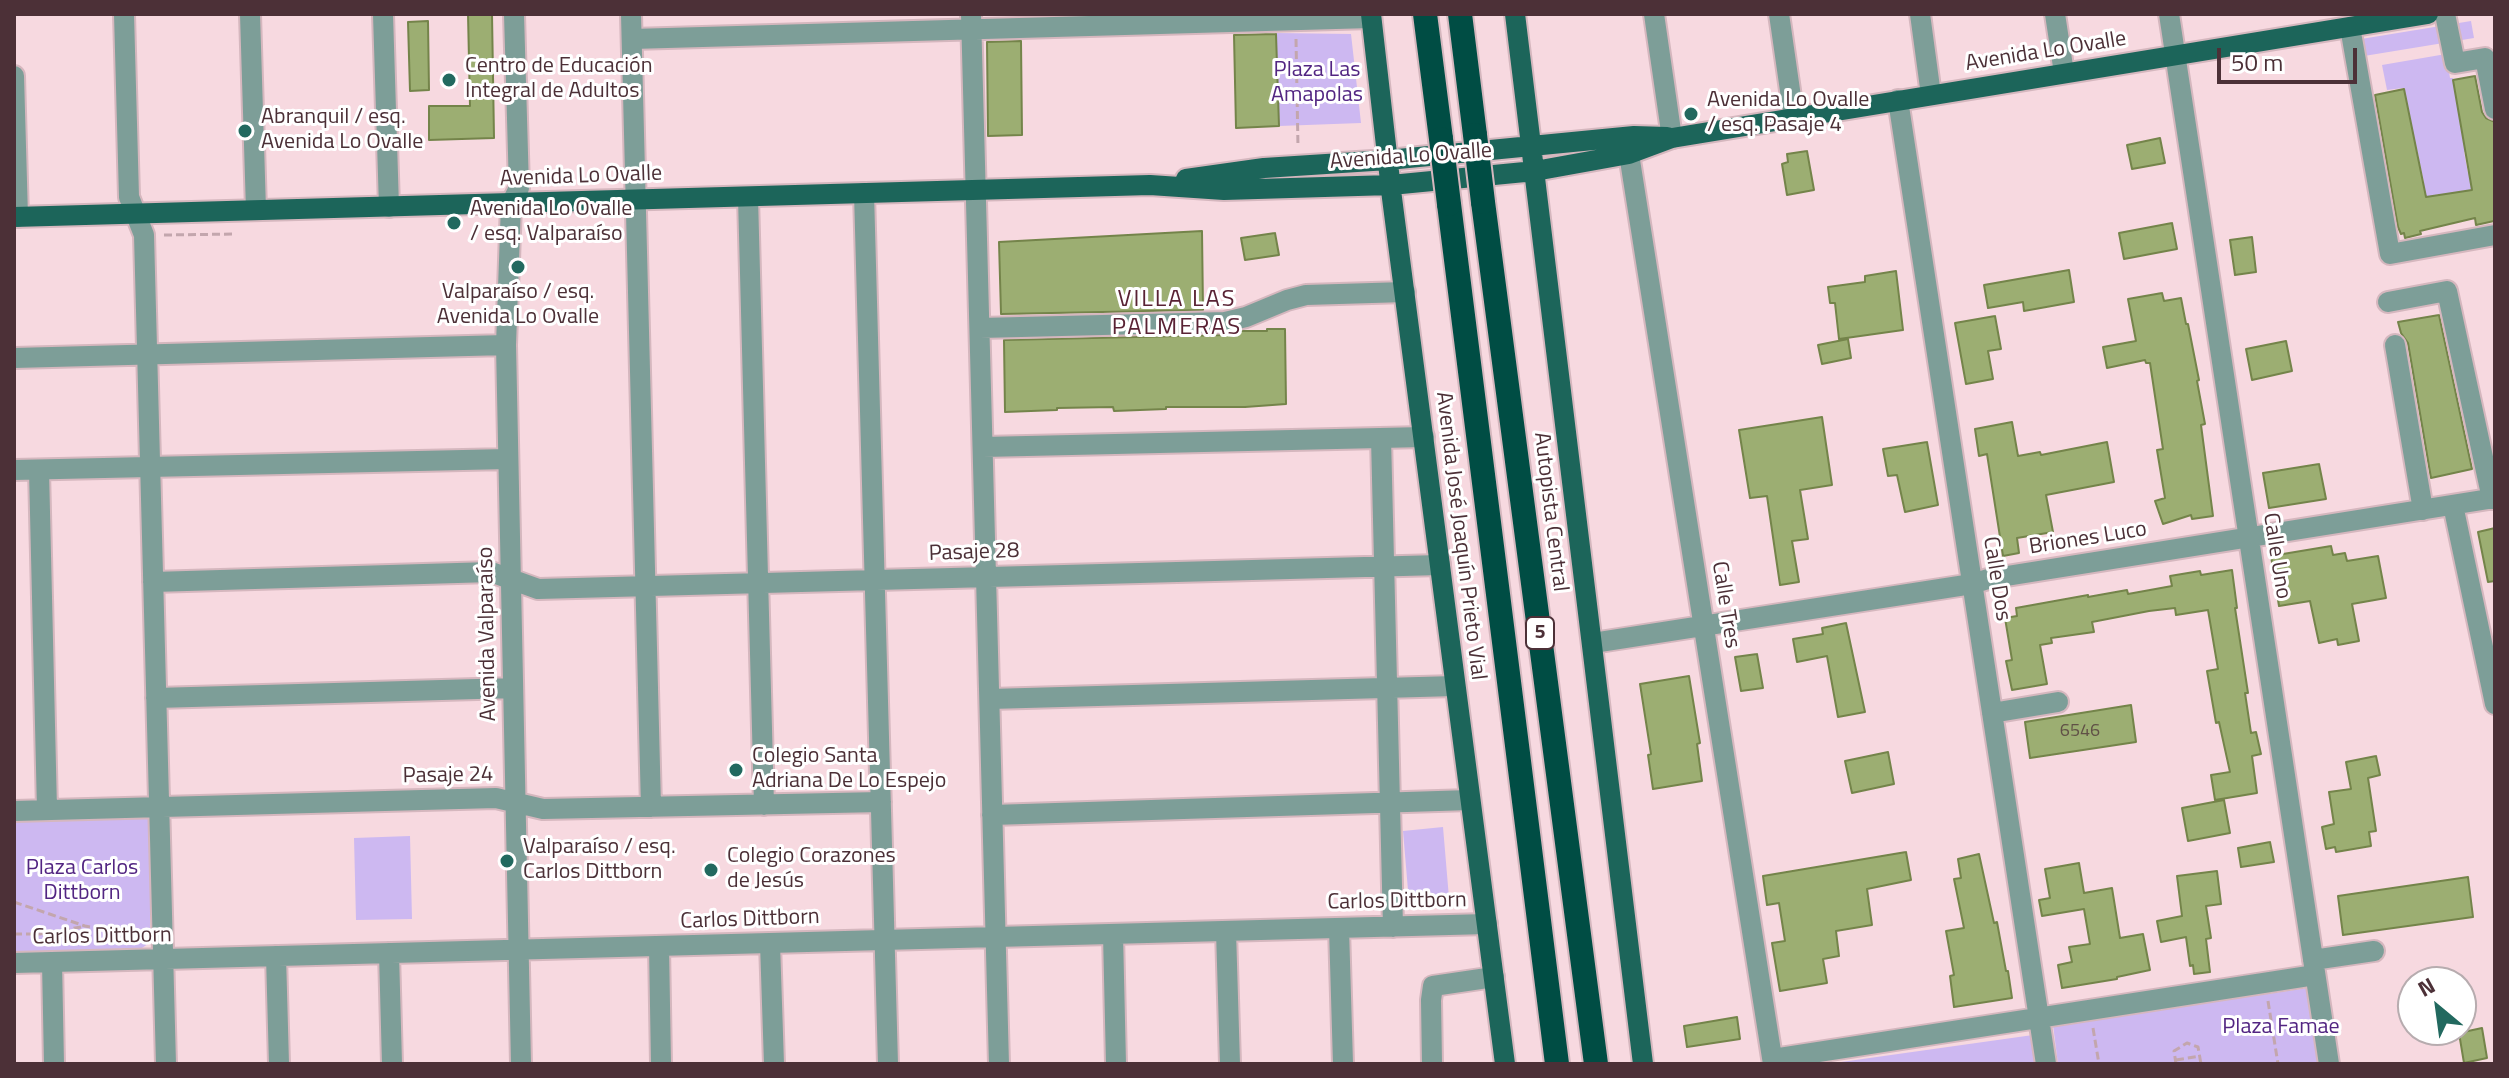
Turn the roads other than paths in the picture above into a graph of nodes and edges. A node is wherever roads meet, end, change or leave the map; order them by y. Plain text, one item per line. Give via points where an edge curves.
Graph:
1 (124, 14) edge
2 (250, 14) edge
3 (383, 14) edge
4 (514, 14) edge
5 (631, 14) edge
6 (1425, 14) edge
7 (1460, 14) edge
8 (1515, 14) edge
9 (1654, 14) edge
10 (1779, 14) edge
11 (1920, 14) edge
12 (2055, 14) edge
13 (2169, 14) edge
14 (2428, 14) edge
15 (2445, 14) edge
16 (1371, 16) edge
17 (971, 22) edge
18 (2350, 27) junction
19 (632, 39) junction
20 (2176, 55) junction
21 (2064, 73) junction
22 (14, 76) edge
23 (1931, 95) junction
24 (1898, 100) junction
25 (2495, 109) edge
26 (1794, 118) junction
27 (1672, 138) junction
28 (1532, 146) junction
29 (1629, 154) junction
30 (1388, 160) junction
31 (1535, 171) junction
32 (1150, 185) junction
33 (1391, 185) junction
34 (977, 190) junction
35 (864, 193) junction
36 (748, 197) junction
37 (637, 199) junction
38 (511, 204) junction
39 (389, 207) junction
40 (256, 210) junction
41 (136, 214) junction
42 (16, 217) edge
43 (2495, 235) edge
44 (1405, 292) junction
45 (2388, 302) dead end
46 (980, 328) junction
47 (506, 345) junction
48 (2395, 345) dead end
49 (147, 354) junction
50 (14, 358) edge
51 (1424, 437) junction
52 (1381, 438) junction
53 (983, 447) junction
54 (508, 459) junction
55 (150, 467) junction
56 (14, 470) edge
57 (39, 470) junction
58 (2494, 499) edge
59 (2453, 505) junction
60 (2423, 510) junction
61 (2249, 538) junction
62 (1440, 565) junction
63 (1384, 566) junction
64 (986, 577) junction
65 (511, 579) junction
66 (874, 580) junction
67 (153, 582) junction
68 (758, 583) junction
69 (1972, 584) junction
70 (646, 586) junction
71 (1704, 625) junction
72 (1593, 643) junction
73 (1455, 686) junction
74 (1387, 687) junction
75 (513, 688) junction
76 (156, 698) junction
77 (990, 699) junction
78 (2058, 702) dead end
79 (2495, 704) edge
80 (1992, 713) junction
81 (1470, 800) junction
82 (515, 802) junction
83 (881, 802) junction
84 (1390, 803) junction
85 (764, 805) junction
86 (159, 807) junction
87 (651, 807) junction
88 (47, 810) junction
89 (14, 811) edge
90 (992, 815) junction
91 (1487, 924) junction
92 (1393, 927) junction
93 (1339, 928) junction
94 (1226, 931) junction
95 (1113, 934) junction
96 (996, 937) junction
97 (884, 940) junction
98 (770, 943) junction
99 (659, 946) junction
100 (519, 950) junction
101 (2374, 951) dead end
102 (389, 953) junction
103 (276, 956) junction
104 (163, 959) junction
105 (52, 962) junction
106 (14, 963) edge
107 (2314, 968) junction
108 (1494, 977) junction
109 (2039, 1018) junction
110 (1773, 1062) edge
111 (54, 1064) edge
112 (166, 1064) edge
113 (279, 1064) edge
114 (392, 1064) edge
115 (521, 1064) edge
116 (661, 1064) edge
117 (774, 1064) edge
118 (888, 1064) edge
119 (999, 1064) edge
120 (1116, 1064) edge
121 (1230, 1064) edge
122 (1343, 1064) edge
123 (1432, 1064) edge
124 (1505, 1064) edge
125 (1557, 1064) edge
126 (1596, 1064) edge
127 (1643, 1064) edge
128 (2046, 1064) edge
129 (2329, 1064) edge

1 - 41 street via 129,197
2 - 40 street
3 - 39 street
4 - 38 street, Avenida Valparaíso via 519,188
5 - 19 street
6 - 125 highway, 5, bridge
7 - 126 highway, Autopista Central / 5, bridge
8 - 28 main road
9 - 27 street
10 - 26 street
11 - 23 street
12 - 21 street
13 - 20 street, Calle Uno
14 - 18 main road, Avenida Lo Ovalle
15 - 25 street via 2455,63 2485,58
16 - 17 street
16 - 30 main road, Avenida José Joaquín Prieto Vial
17 - 19 street
17 - 34 street
18 - 20 main road, Avenida Lo Ovalle
18 - 43 street via 2390,254
19 - 37 street
20 - 21 main road, Avenida Lo Ovalle
20 - 61 street, Calle Uno
21 - 23 main road, Avenida Lo Ovalle
22 - 42 street
23 - 24 main road, Avenida Lo Ovalle
24 - 26 main road, Avenida Lo Ovalle
24 - 69 street, Calle Dos
26 - 27 main road, Avenida Lo Ovalle
27 - 28 main road, Avenida Lo Ovalle via 1634,136
27 - 29 main road, Avenida Lo Ovalle
28 - 30 main road, Avenida Lo Ovalle
28 - 31 main road
29 - 31 main road, Avenida Lo Ovalle
29 - 71 street, Calle Tres
30 - 32 main road, Avenida Lo Ovalle via 1264,168
30 - 33 main road, Avenida José Joaquín Prieto Vial
31 - 33 main road, Avenida Lo Ovalle
31 - 72 main road
32 - 33 main road, Avenida Lo Ovalle via 1224,190
32 - 34 main road, Avenida Lo Ovalle
33 - 44 main road, Avenida José Joaquín Prieto Vial
34 - 35 main road, Avenida Lo Ovalle
34 - 46 street
35 - 36 main road, Avenida Lo Ovalle
35 - 66 street
36 - 37 main road, Avenida Lo Ovalle
36 - 68 street
37 - 38 main road, Avenida Lo Ovalle
37 - 70 street
38 - 39 main road, Avenida Lo Ovalle
38 - 47 street, Avenida Valparaíso
39 - 40 main road, Avenida Lo Ovalle
40 - 41 main road, Avenida Lo Ovalle
41 - 42 main road, Avenida Lo Ovalle
41 - 49 street via 144,235
44 - 46 street via 1306,295 1225,322
44 - 51 main road, Avenida José Joaquín Prieto Vial
45 - 58 street via 2447,291
46 - 53 street
47 - 49 street
47 - 54 street, Avenida Valparaíso
48 - 60 street
49 - 50 street
49 - 55 street
51 - 52 street
51 - 62 main road, Avenida José Joaquín Prieto Vial
52 - 53 street
52 - 63 street
53 - 64 street
54 - 55 street
54 - 65 street, Avenida Valparaíso
55 - 57 street
55 - 67 street
56 - 57 street
57 - 88 street
58 - 59 street, Briones Luco
59 - 60 street, Briones Luco
59 - 79 street
60 - 61 street, Briones Luco
61 - 69 street, Briones Luco
61 - 107 street, Calle Uno
62 - 63 street, Pasaje 28
62 - 73 main road, Avenida José Joaquín Prieto Vial
63 - 64 street, Pasaje 28
63 - 74 street
64 - 66 street, Pasaje 28
64 - 77 street
65 - 67 street, Pasaje 28 via 491,572
65 - 70 street, Pasaje 28 via 538,589
65 - 75 street, Avenida Valparaíso
66 - 68 street, Pasaje 28
66 - 83 street
67 - 76 street
68 - 70 street, Pasaje 28
68 - 85 street
69 - 71 street, Briones Luco
69 - 80 street, Calle Dos
70 - 87 street
71 - 72 street, Briones Luco
71 - 110 street, Calle Tres
72 - 127 main road
73 - 74 street
73 - 81 main road, Avenida José Joaquín Prieto Vial
74 - 77 street
74 - 84 street
75 - 76 street
75 - 82 street, Avenida Valparaíso
76 - 86 street
77 - 90 street
78 - 80 street
80 - 109 street, Calle Dos
81 - 84 street
81 - 91 main road, Avenida José Joaquín Prieto Vial
82 - 86 street, Pasaje 24 via 496,798
82 - 87 street, Pasaje 24 via 543,809
82 - 100 street, Avenida Valparaíso
83 - 85 street, Pasaje 24
83 - 97 street
84 - 90 street
84 - 92 street
85 - 87 street, Pasaje 24
86 - 88 street, Pasaje 24
86 - 104 street
88 - 89 street, Pasaje 24
90 - 96 street
91 - 92 street, Carlos Dittborn
91 - 108 main road, Avenida José Joaquín Prieto Vial
92 - 93 street, Carlos Dittborn
93 - 94 street, Carlos Dittborn
93 - 122 street
94 - 95 street, Carlos Dittborn
94 - 121 street
95 - 96 street, Carlos Dittborn
95 - 120 street
96 - 97 street, Carlos Dittborn
96 - 119 street
97 - 98 street, Carlos Dittborn
97 - 118 street
98 - 99 street, Carlos Dittborn
98 - 117 street
99 - 100 street, Carlos Dittborn
99 - 116 street
100 - 102 street, Carlos Dittborn
100 - 115 street, Avenida Valparaíso
101 - 107 street
102 - 103 street, Carlos Dittborn
102 - 114 street
103 - 104 street, Carlos Dittborn
103 - 113 street
104 - 105 street, Carlos Dittborn
104 - 112 street
105 - 106 street, Carlos Dittborn
105 - 111 street
107 - 109 street
107 - 129 street, Calle Uno
108 - 123 street via 1433,986
108 - 124 main road, Avenida José Joaquín Prieto Vial
109 - 110 street
109 - 128 street, Calle Dos

